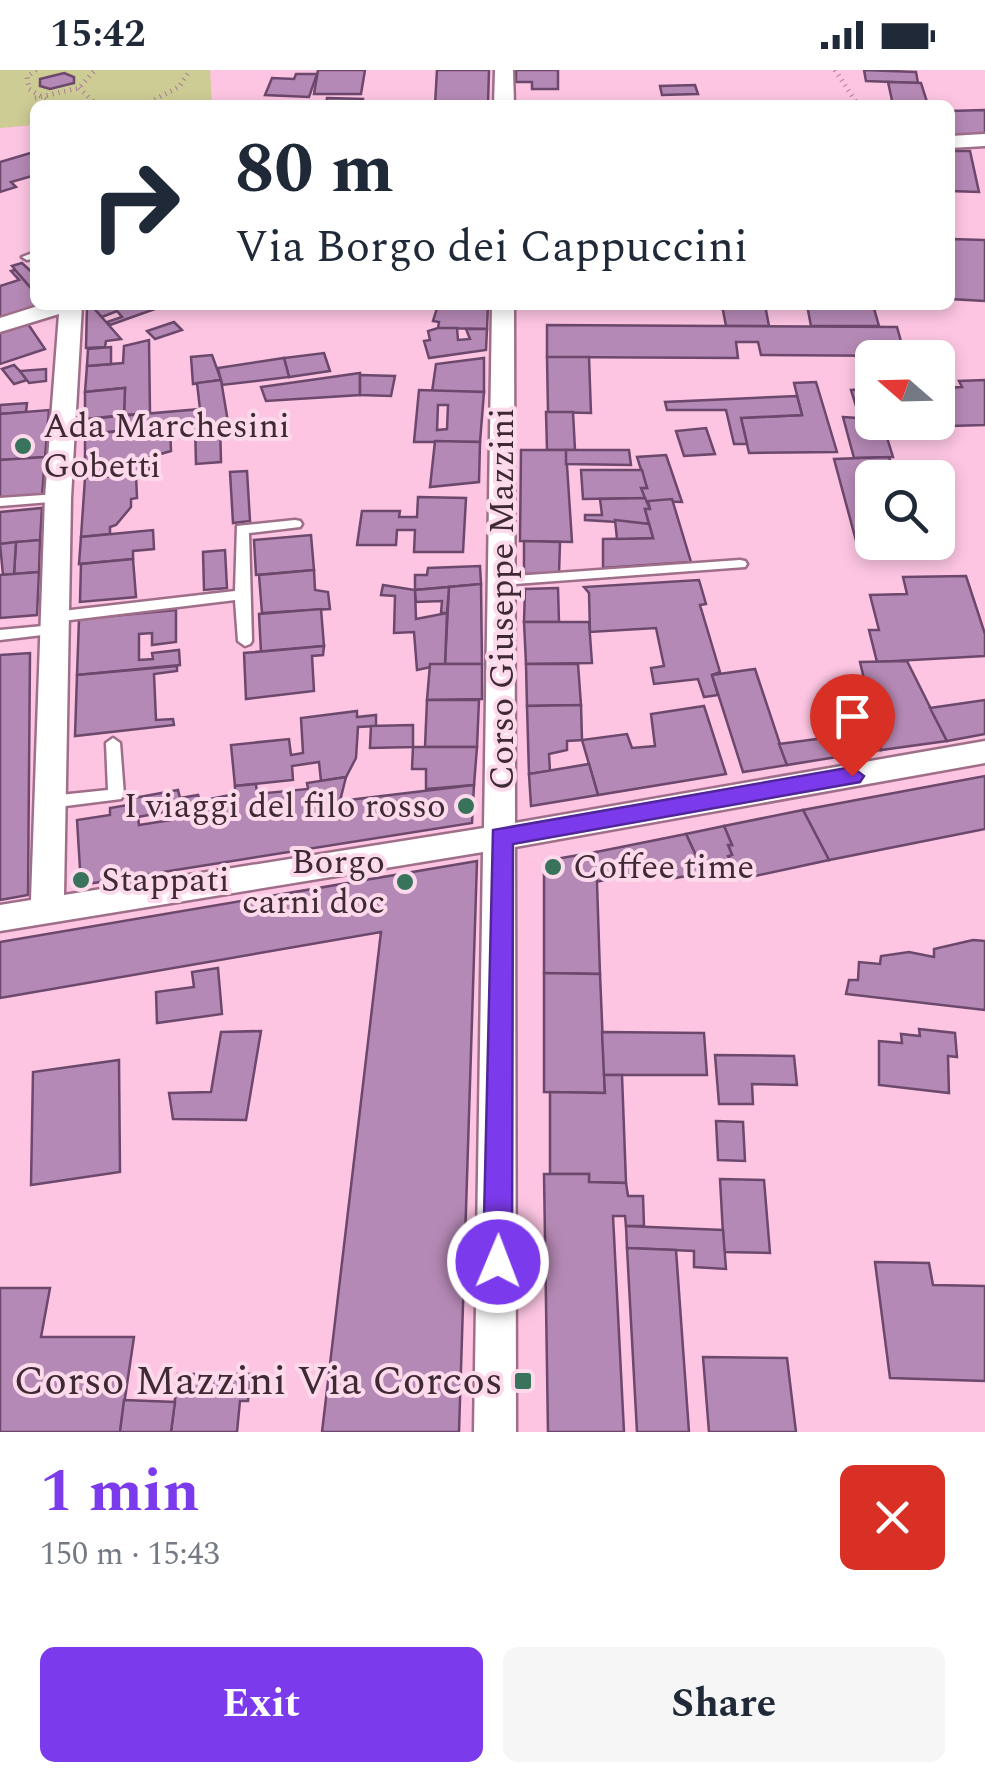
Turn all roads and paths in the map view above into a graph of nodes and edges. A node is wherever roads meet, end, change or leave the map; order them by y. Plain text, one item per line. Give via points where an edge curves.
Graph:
1 (36, 70) edge
2 (95, 70) edge
3 (190, 70) edge
4 (504, 70) edge
5 (835, 70) edge
6 (79, 88) junction
7 (36, 98) junction
8 (41, 100) edge
9 (92, 100) edge
10 (154, 100) edge
11 (504, 100) edge
12 (855, 100) edge
13 (985, 140) edge
14 (955, 142) edge
15 (51, 310) edge
16 (68, 310) edge
17 (504, 310) edge
18 (0, 325) edge
19 (58, 498) junction
20 (0, 502) edge
21 (295, 524) dead end
22 (740, 564) dead end
23 (502, 581) junction
24 (242, 595) junction
25 (54, 623) junction
26 (0, 634) edge
27 (245, 641) dead end
28 (113, 743) dead end
29 (985, 752) edge
30 (50, 802) junction
31 (501, 837) junction
32 (47, 910) junction
33 (0, 918) edge
34 (495, 1432) edge

1 - 7 path via 27,77
2 - 6 path
3 - 10 path via 179,88
4 - 11 street
5 - 12 path
6 - 7 path
6 - 9 path
7 - 8 path
13 - 14 street
15 - 18 street
16 - 19 street
17 - 23 street, Corso Giuseppe Mazzini
19 - 20 lane
19 - 25 street
21 - 24 lane via 242,529
22 - 23 lane
23 - 31 street, Corso Giuseppe Mazzini
24 - 25 lane
24 - 27 lane
25 - 26 lane
25 - 30 street
28 - 30 lane via 116,795
29 - 31 street
30 - 32 street
31 - 32 street
31 - 34 street, Corso Giuseppe Mazzini
32 - 33 street

